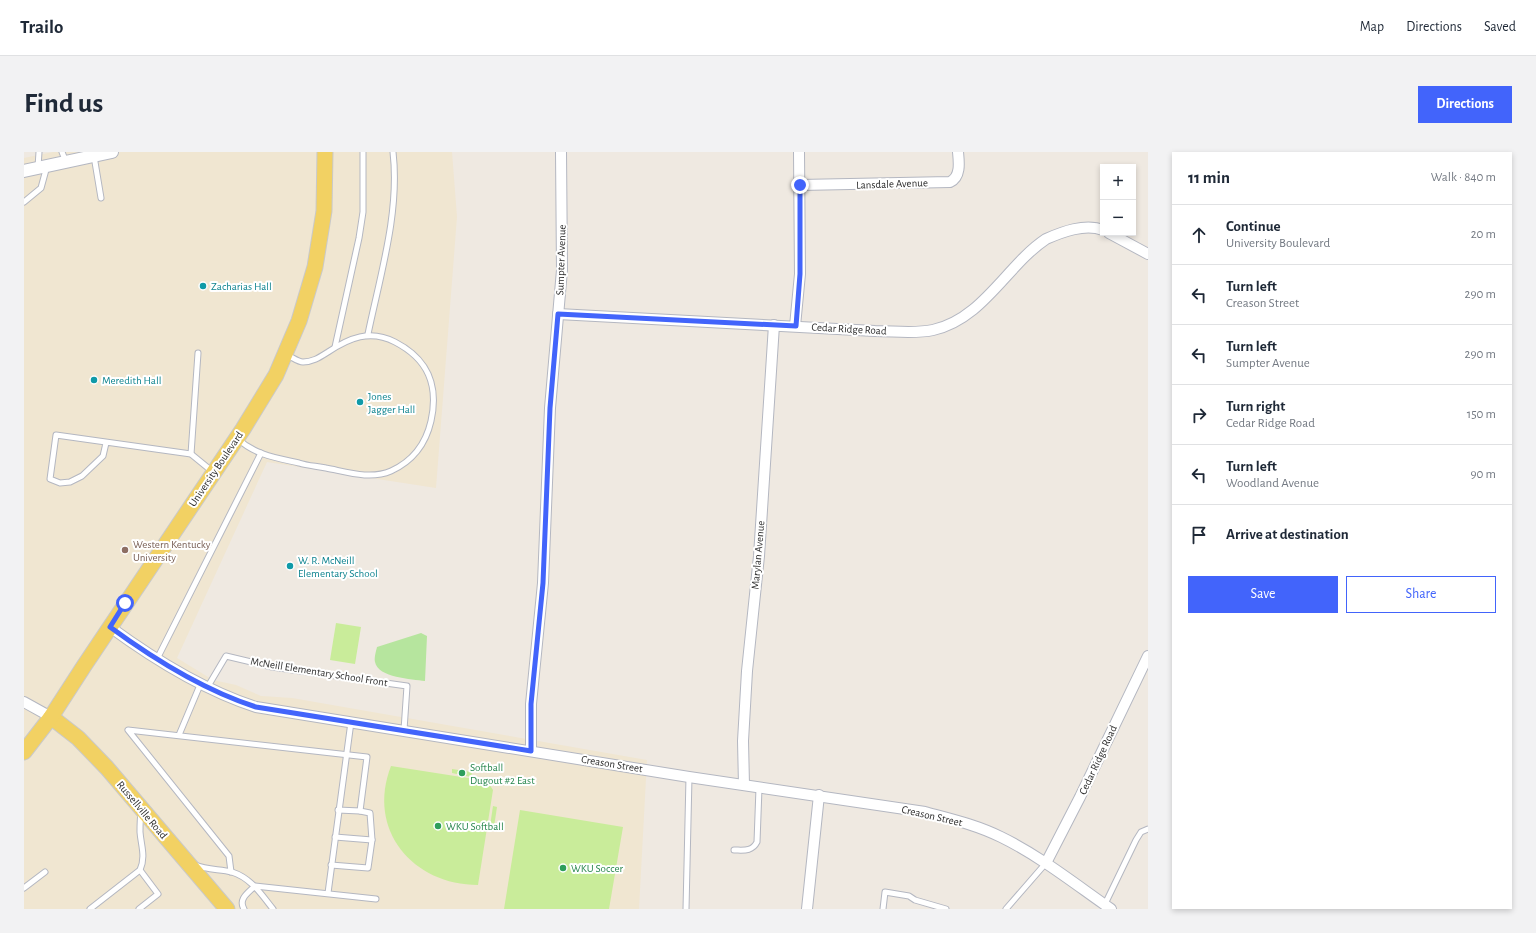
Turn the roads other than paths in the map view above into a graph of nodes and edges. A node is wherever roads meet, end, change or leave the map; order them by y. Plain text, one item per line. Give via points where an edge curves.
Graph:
1 (39, 152) edge
2 (112, 152) edge
3 (325, 152) edge
4 (363, 152) edge
5 (393, 152) edge
6 (561, 152) edge
7 (799, 152) edge
8 (958, 152) edge
9 (94, 156) junction
10 (64, 157) edge
11 (42, 167) junction
12 (24, 171) edge
13 (800, 185) junction
14 (101, 198) dead end
15 (24, 202) edge
16 (1100, 230) edge
17 (1115, 236) edge
18 (1148, 254) edge
19 (558, 314) junction
20 (774, 325) junction
21 (796, 326) junction
22 (368, 334) junction
23 (335, 347) junction
24 (198, 353) dead end
25 (286, 355) junction
26 (237, 438) junction
27 (106, 443) junction
28 (261, 453) junction
29 (191, 454) junction
30 (214, 472) junction
31 (110, 627) junction
32 (1148, 656) edge
33 (157, 659) junction
34 (204, 686) junction
35 (24, 702) edge
36 (51, 717) junction
37 (351, 722) junction
38 (404, 730) junction
39 (178, 735) junction
40 (531, 751) junction
41 (24, 752) edge
42 (346, 754) junction
43 (689, 777) junction
44 (744, 785) junction
45 (759, 788) junction
46 (819, 795) junction
47 (141, 808) junction
48 (338, 810) junction
49 (360, 811) junction
50 (1148, 829) edge
51 (335, 837) junction
52 (372, 840) junction
53 (734, 850) dead end
54 (185, 860) junction
55 (1046, 863) junction
56 (331, 865) junction
57 (140, 870) junction
58 (45, 872) dead end
59 (232, 872) junction
60 (255, 886) junction
61 (24, 888) edge
62 (328, 893) junction
63 (376, 899) dead end
64 (1108, 907) edge
65 (90, 909) edge
66 (138, 909) edge
67 (227, 909) edge
68 (244, 909) edge
69 (273, 909) edge
70 (686, 909) edge
71 (807, 909) edge
72 (883, 909) edge
73 (946, 909) edge
74 (1006, 909) edge

1 - 11 lane
2 - 9 street
3 - 25 main road, University Boulevard via 325,198 318,251 307,298
4 - 23 lane via 363,212 360,238
5 - 22 lane via 395,164 391,220
6 - 19 street, Sumpter Avenue via 563,243
7 - 13 street
8 - 13 street, Lansdale Avenue via 958,174 950,182
9 - 10 street
9 - 14 lane
10 - 11 street
11 - 12 street
11 - 15 lane via 41,188
13 - 21 street via 800,274
16 - 21 street, Cedar Ridge Road via 1080,229 1058,233 1039,243 982,301 957,320 938,329 925,332 875,332
17 - 18 street
19 - 20 street, Cedar Ridge Road
19 - 40 street, Sumpter Avenue via 550,408 543,583 531,704
20 - 21 street, Cedar Ridge Road
20 - 44 street, Marylan Avenue via 759,556 747,671 743,741
22 - 23 lane
22 - 28 lane via 393,340 412,352 432,380 435,401 433,413 429,430 415,455 390,471 373,475 309,466
23 - 25 lane via 310,362 301,362
24 - 29 lane
25 - 26 main road, University Boulevard via 266,393
26 - 28 lane via 247,448
26 - 30 main road, University Boulevard
27 - 27 lane via 56,435 50,479 60,483 70,482 82,476 103,456
27 - 29 lane
28 - 33 lane
29 - 30 lane
30 - 31 main road, University Boulevard
31 - 33 street, Creason Street
31 - 36 main road, University Boulevard
32 - 55 street, Cedar Ridge Road
33 - 34 street, Creason Street
34 - 37 street, Creason Street via 228,698 256,707
34 - 38 lane, McNeill Elementary School Front via 226,656 272,667 407,686
34 - 39 lane
35 - 36 street
36 - 41 main road, University Boulevard
36 - 47 main road, Russellville Road via 88,748
37 - 38 street, Creason Street
37 - 42 lane
38 - 40 street, Creason Street
39 - 42 lane
39 - 59 lane via 128,730 229,856
40 - 43 street, Creason Street
42 - 48 lane
42 - 49 lane via 367,757
43 - 44 street, Creason Street
43 - 70 lane
44 - 45 street, Creason Street
45 - 46 street, Creason Street
45 - 53 lane via 756,842 753,848 748,850
46 - 55 street, Creason Street via 925,812 960,821 1000,836
46 - 71 street
47 - 54 main road, Russellville Road
47 - 57 lane via 140,833 144,862
48 - 49 lane
48 - 51 lane
49 - 52 lane via 370,814
50 - 64 lane via 1141,832 1136,840
51 - 52 lane
51 - 56 lane
52 - 56 lane via 368,868
54 - 59 lane via 205,868
54 - 67 main road, Russellville Road
55 - 64 street, Creason Street
55 - 74 lane
56 - 62 lane
57 - 65 lane
57 - 66 lane via 158,894
58 - 61 lane
59 - 60 lane
60 - 62 lane
60 - 68 lane via 243,897
60 - 69 lane
62 - 63 lane
72 - 73 lane via 885,892 909,896

